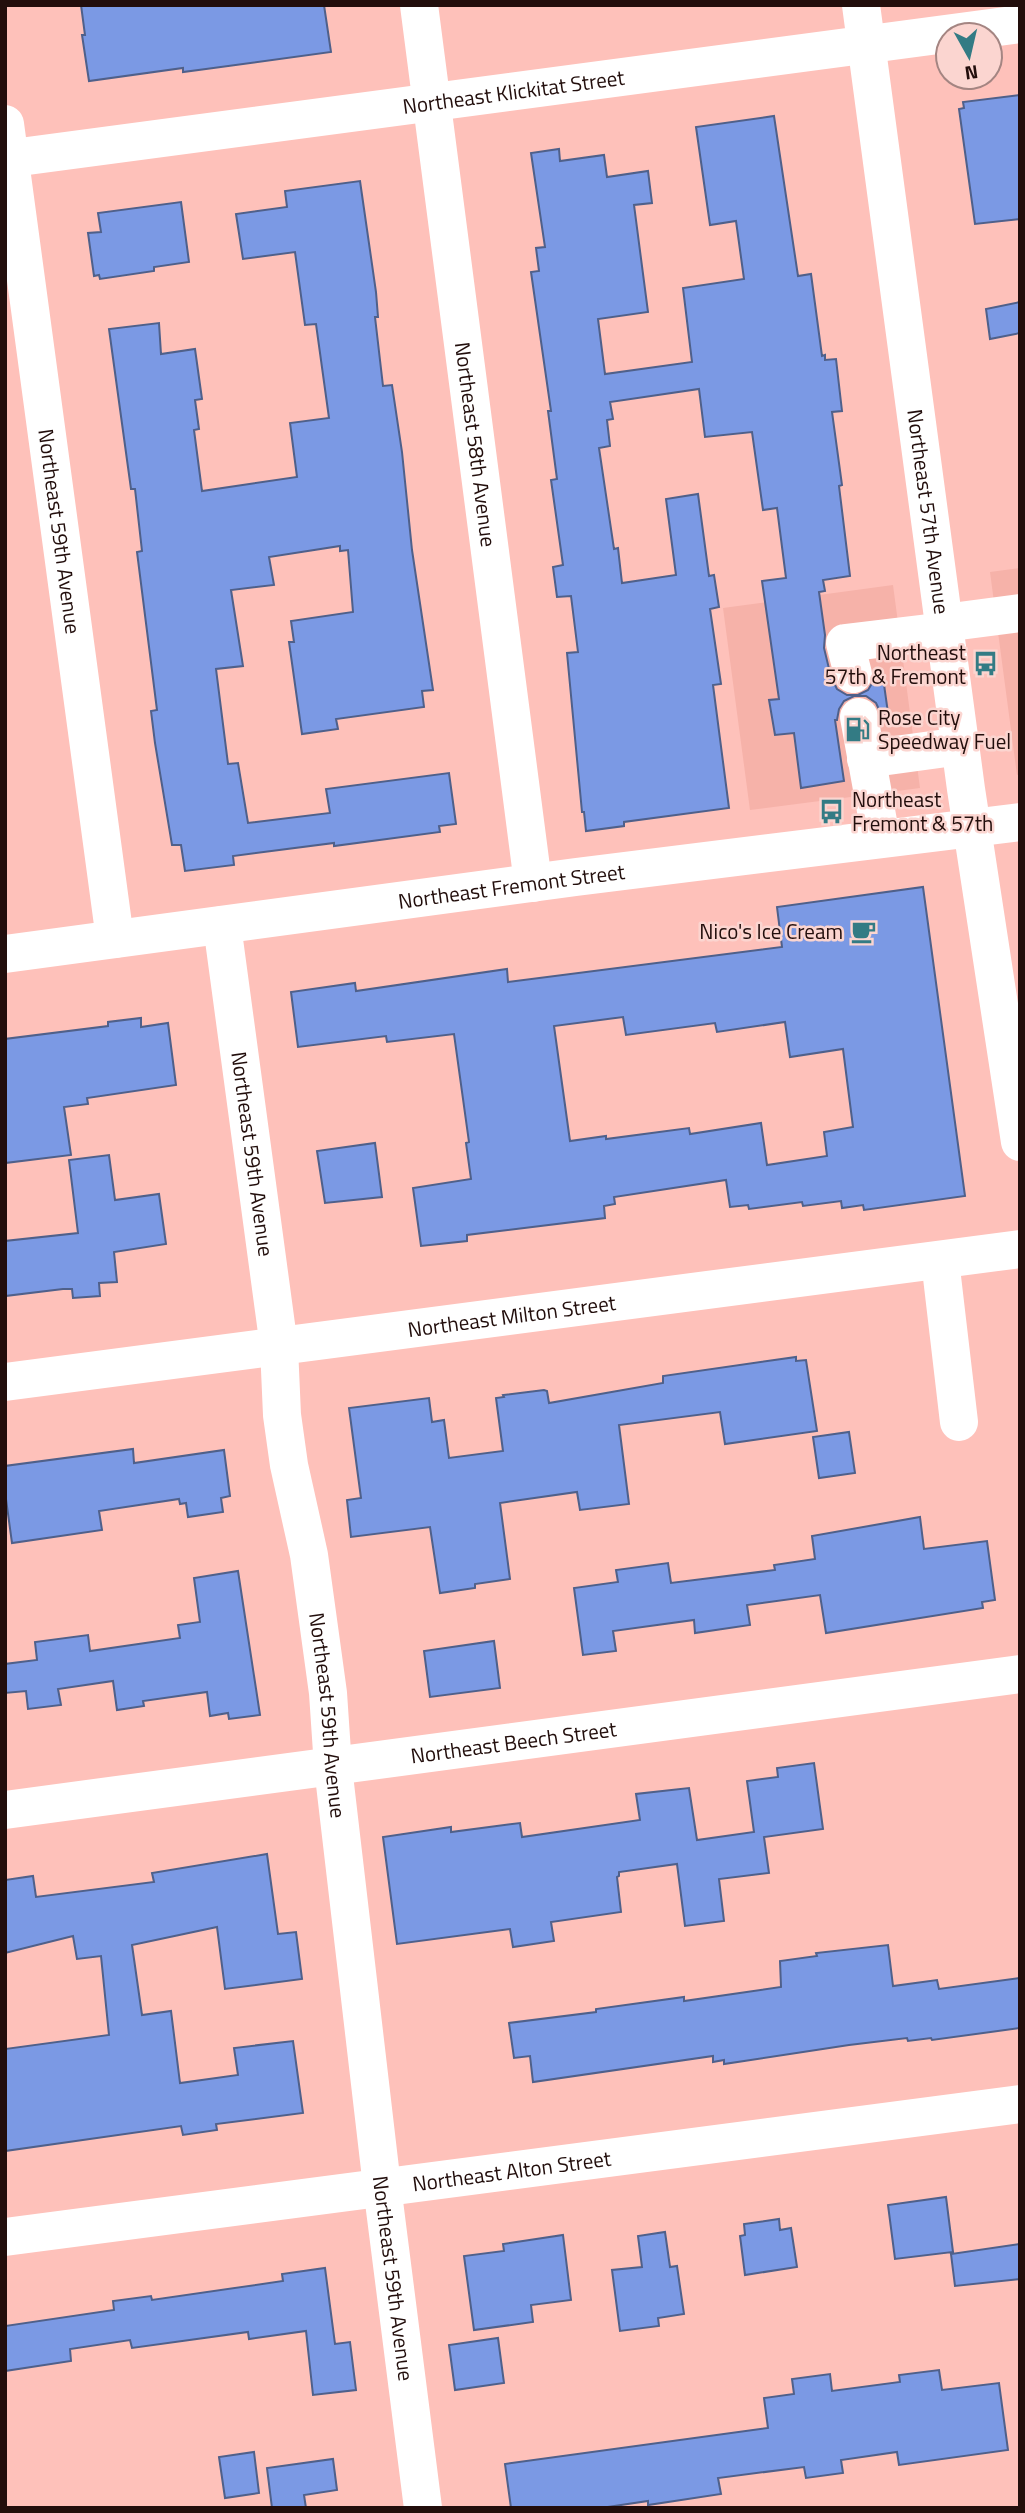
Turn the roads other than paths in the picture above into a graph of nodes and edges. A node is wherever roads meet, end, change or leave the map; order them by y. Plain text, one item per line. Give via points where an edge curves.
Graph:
1 (419, 5) edge
2 (861, 5) edge
3 (1020, 24) edge
4 (867, 45) junction
5 (432, 101) junction
6 (7, 147) edge
7 (1020, 613) edge
8 (944, 627) junction
9 (853, 674) dead end
10 (859, 717) dead end
11 (961, 746) junction
12 (866, 759) junction
13 (1020, 822) edge
14 (973, 828) junction
15 (881, 838) junction
16 (533, 883) junction
17 (222, 925) junction
18 (115, 939) junction
19 (5, 954) edge
20 (1020, 1142) edge
21 (1020, 1249) edge
22 (940, 1260) junction
23 (279, 1347) junction
24 (5, 1382) edge
25 (959, 1422) dead end
26 (1020, 1674) edge
27 (333, 1767) junction
28 (5, 1810) edge
29 (1020, 2104) edge
30 (382, 2186) junction
31 (5, 2237) edge
32 (423, 2508) edge

1 - 5 street, Northeast 58th Avenue
2 - 4 street, Northeast 57th Avenue
3 - 4 street, Northeast Klickitat Street
4 - 5 street, Northeast Klickitat Street
4 - 8 street, Northeast 57th Avenue
5 - 6 street, Northeast Klickitat Street
5 - 16 street, Northeast 58th Avenue
6 - 18 street, Northeast 59th Avenue
7 - 8 street
8 - 9 street via 845,643
8 - 11 street, Northeast 57th Avenue
10 - 12 street
11 - 12 street
11 - 14 street, Northeast 57th Avenue
12 - 15 street
13 - 14 street, Northeast Fremont Street
14 - 15 street, Northeast Fremont Street
14 - 20 street, Northeast 57th Avenue
15 - 16 street, Northeast Fremont Street
16 - 17 street, Northeast Fremont Street
17 - 18 street, Northeast Fremont Street
17 - 23 street, Northeast 59th Avenue
18 - 19 street, Northeast Fremont Street
21 - 22 street, Northeast Milton Street
22 - 23 street, Northeast Milton Street
22 - 25 street
23 - 24 street, Northeast Milton Street
23 - 27 street, Northeast 59th Avenue via 284,1427 314,1587
26 - 27 street, Northeast Beech Street
27 - 28 street, Northeast Beech Street
27 - 30 street, Northeast 59th Avenue
29 - 30 street, Northeast Alton Street
30 - 31 street, Northeast Alton Street
30 - 32 street, Northeast 59th Avenue

